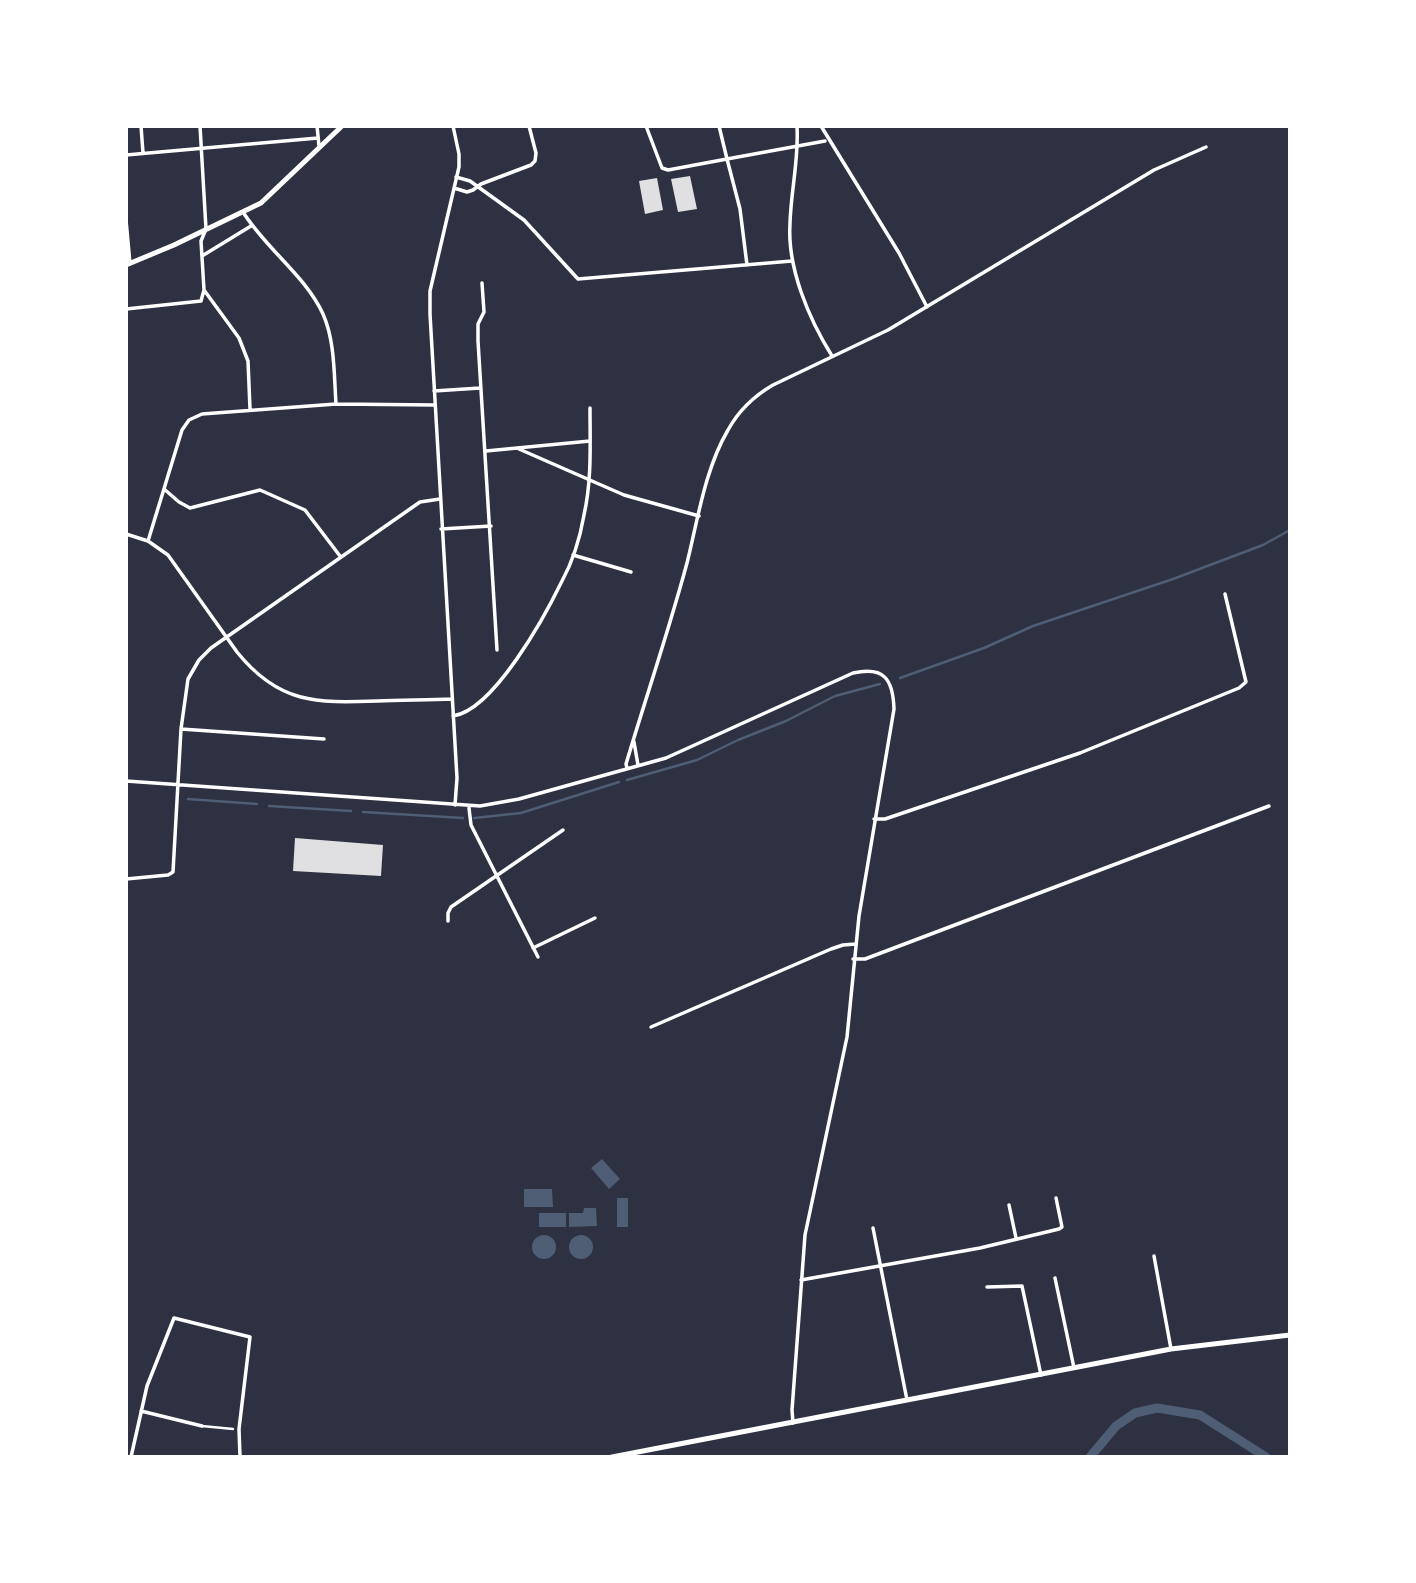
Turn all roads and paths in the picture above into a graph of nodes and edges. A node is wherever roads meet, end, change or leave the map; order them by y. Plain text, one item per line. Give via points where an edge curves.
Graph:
1 (141, 126) edge
2 (200, 126) edge
3 (317, 126) edge
4 (342, 126) edge
5 (453, 126) edge
6 (529, 126) edge
7 (646, 126) edge
8 (719, 126) edge
9 (797, 126) edge
10 (821, 126) edge
11 (318, 138) junction
12 (825, 141) dead end
13 (797, 146) junction
14 (1206, 147) dead end
15 (319, 148) junction
16 (201, 149) junction
17 (143, 153) junction
18 (126, 155) edge
19 (727, 159) junction
20 (456, 177) junction
21 (478, 186) junction
22 (454, 188) junction
23 (243, 212) junction
24 (126, 220) edge
25 (251, 226) junction
26 (206, 229) junction
27 (202, 256) junction
28 (792, 261) junction
29 (128, 264) edge
30 (747, 265) junction
31 (482, 283) dead end
32 (204, 290) junction
33 (927, 307) junction
34 (126, 309) edge
35 (832, 356) junction
36 (480, 388) junction
37 (434, 391) junction
38 (337, 404) junction
39 (435, 405) junction
40 (590, 408) dead end
41 (250, 409) junction
42 (590, 441) junction
43 (519, 449) junction
44 (486, 451) junction
45 (590, 481) junction
46 (164, 489) junction
47 (440, 499) junction
48 (699, 516) junction
49 (491, 526) junction
50 (441, 529) junction
51 (126, 534) edge
52 (148, 541) junction
53 (573, 555) junction
54 (340, 556) junction
55 (631, 572) dead end
56 (1225, 594) dead end
57 (226, 637) junction
58 (497, 650) dead end
59 (452, 699) junction
60 (453, 716) junction
61 (181, 729) junction
62 (634, 737) junction
63 (324, 740) dead end
64 (638, 765) junction
65 (627, 768) junction
66 (126, 781) edge
67 (177, 785) junction
68 (455, 805) junction
69 (1269, 806) dead end
70 (469, 807) junction
71 (874, 818) junction
72 (563, 830) dead end
73 (497, 877) junction
74 (126, 879) edge
75 (594, 918) dead end
76 (448, 921) dead end
77 (855, 944) junction
78 (533, 948) junction
79 (538, 957) dead end
80 (853, 959) junction
81 (651, 1027) dead end
82 (1056, 1198) dead end
83 (1009, 1205) dead end
84 (873, 1228) dead end
85 (1016, 1238) junction
86 (1154, 1256) dead end
87 (880, 1265) junction
88 (1055, 1278) dead end
89 (801, 1280) junction
90 (987, 1287) dead end
91 (1290, 1335) edge
92 (1171, 1349) junction
93 (1074, 1368) junction
94 (1041, 1375) junction
95 (907, 1400) junction
96 (141, 1411) junction
97 (793, 1423) junction
98 (201, 1426) joint
99 (233, 1429) joint
100 (239, 1430) junction
101 (131, 1457) edge
102 (240, 1457) edge
103 (612, 1457) edge

1 - 17 street
2 - 16 street
3 - 11 street
4 - 15 main road
5 - 20 street via 459,154
6 - 21 street via 535,161
7 - 19 street via 662,168
8 - 19 street
9 - 13 street
10 - 33 street
11 - 15 street
11 - 16 street
12 - 13 street
13 - 19 street
13 - 28 street via 790,223
14 - 33 street via 1154,170
15 - 23 main road via 261,203
16 - 17 street
16 - 26 street
17 - 18 street
19 - 30 street via 740,209
20 - 21 street
20 - 22 street
21 - 22 street via 467,192
21 - 30 street via 524,220 578,279
22 - 37 street via 430,291
23 - 25 street
23 - 26 main road
24 - 29 street
25 - 27 street
25 - 38 street via 312,294 324,315
26 - 27 street
26 - 29 main road
27 - 32 street
28 - 30 street
28 - 35 street
31 - 36 street
32 - 34 street via 201,301
32 - 41 street via 244,350
33 - 35 street
35 - 48 street via 758,394 738,414 715,460
36 - 37 street
36 - 44 street
37 - 39 street
38 - 39 street
38 - 41 street
39 - 47 street
40 - 42 street
41 - 46 street via 202,414 189,420
42 - 43 street
42 - 45 street
43 - 44 street
43 - 45 street
44 - 49 street
45 - 48 street
45 - 53 street
46 - 52 street
46 - 54 street via 190,508 260,490 305,510
47 - 50 street
47 - 54 street via 420,502
48 - 62 street
49 - 50 street
49 - 58 street
50 - 59 street
51 - 52 street
52 - 57 street via 168,555
53 - 55 street
53 - 60 street via 536,629 495,688 478,704
54 - 57 street
56 - 71 street via 1247,682 1240,688 1080,753 885,819
57 - 59 street via 270,685 308,700
57 - 61 street via 199,660 190,676
59 - 60 street
60 - 68 street
61 - 63 street
61 - 67 street
62 - 64 street
62 - 65 street
64 - 65 street
64 - 71 street via 666,758 853,673 877,671 890,682 894,709
65 - 70 street via 519,799
66 - 67 street
67 - 68 street
67 - 74 street via 173,872
68 - 70 street
69 - 80 street via 865,959
70 - 73 street via 471,825
71 - 77 street
72 - 73 street
73 - 76 street via 451,907
73 - 78 street
75 - 78 street
77 - 80 street
77 - 81 street via 843,944
78 - 79 street
80 - 89 street via 847,1037 810,1207
82 - 85 street via 1062,1227
83 - 85 street
84 - 87 street
85 - 87 street
86 - 92 street
87 - 89 street
87 - 95 street
88 - 93 street
89 - 97 street
90 - 94 street via 1022,1286
91 - 92 main road
92 - 93 main road
93 - 94 main road
94 - 95 main road
95 - 97 main road
96 - 98 street
96 - 100 street via 174,1318 250,1337
96 - 101 street
97 - 103 main road
98 - 99 street
99 - 100 street
100 - 102 street

